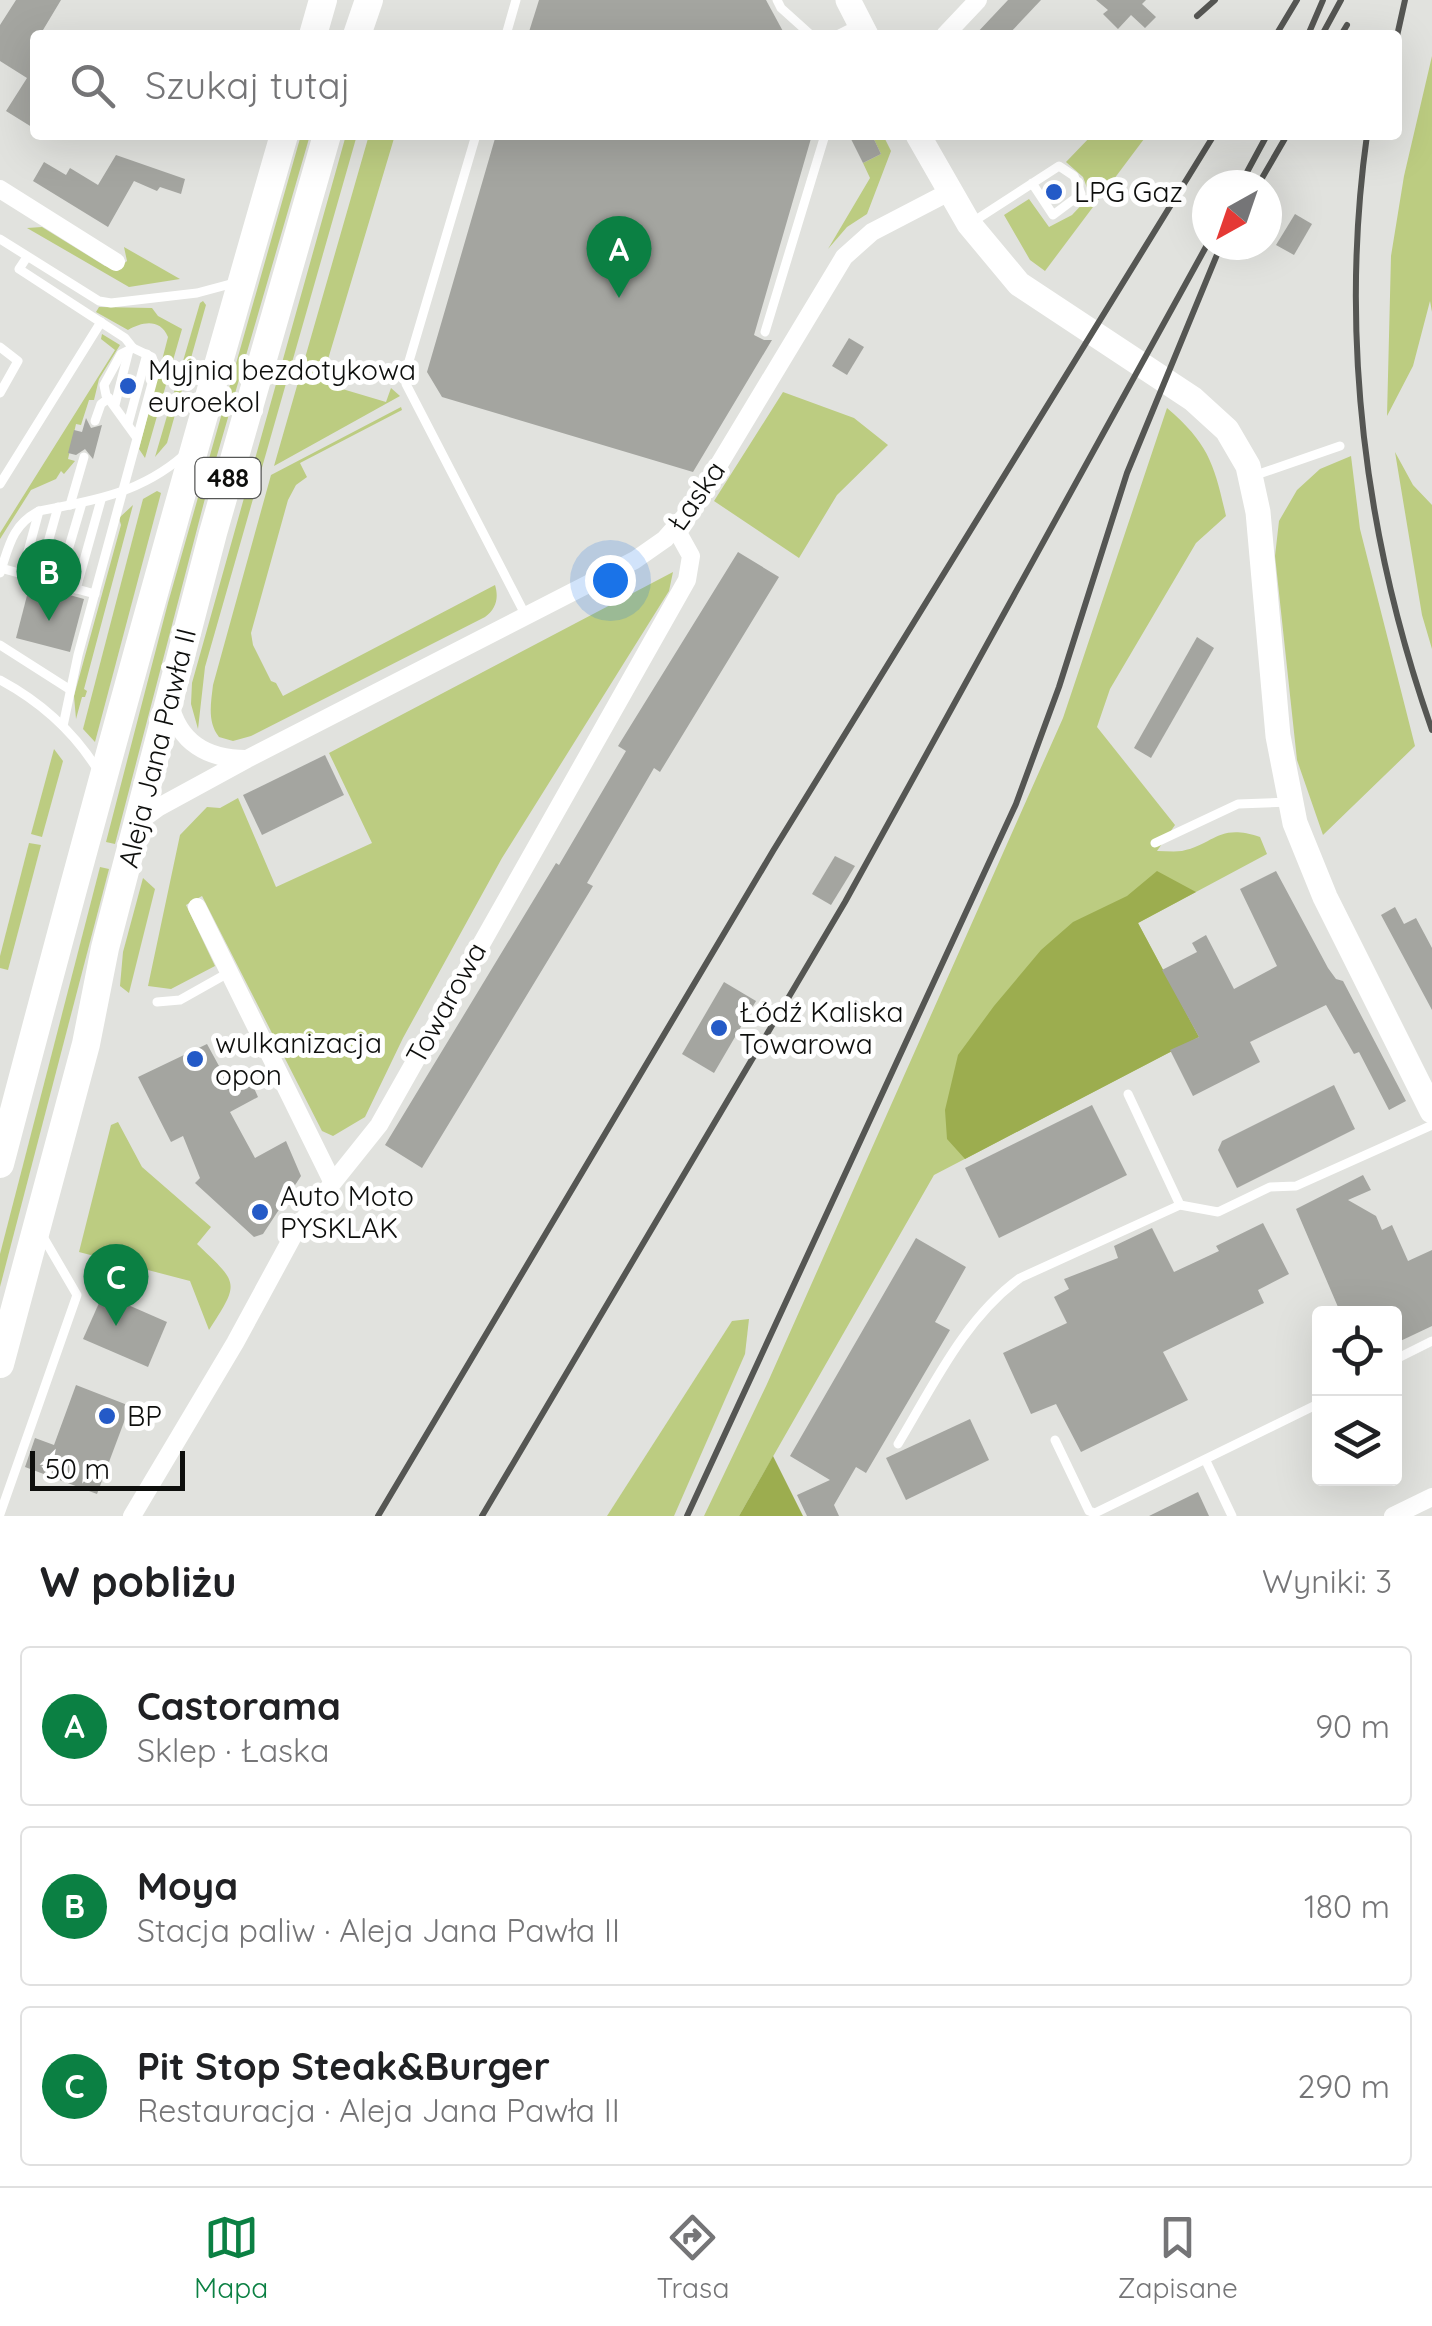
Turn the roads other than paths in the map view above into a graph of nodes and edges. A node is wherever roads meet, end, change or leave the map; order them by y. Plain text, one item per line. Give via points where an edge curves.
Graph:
1 (323, 0) edge
2 (368, 0) edge
3 (516, 0) edge
4 (777, 0) edge
5 (848, 0) edge
6 (978, 0) edge
7 (314, 30) edge
8 (359, 30) edge
9 (507, 30) edge
10 (805, 30) edge
11 (854, 30) edge
12 (949, 30) edge
13 (283, 140) edge
14 (326, 140) edge
15 (474, 140) edge
16 (823, 140) edge
17 (921, 140) edge
18 (1032, 183) junction
19 (0, 189) edge
20 (949, 192) junction
21 (968, 224) junction
22 (0, 240) edge
23 (28, 257) junction
24 (116, 262) dead end
25 (242, 281) junction
26 (101, 322) junction
27 (765, 332) dead end
28 (0, 347) edge
29 (131, 349) junction
30 (147, 354) junction
31 (0, 393) edge
32 (111, 402) junction
33 (96, 421) dead end
34 (128, 424) junction
35 (136, 438) junction
36 (1340, 446) dead end
37 (194, 447) junction
38 (84, 457) dead end
39 (1251, 477) junction
40 (0, 484) edge
41 (122, 494) junction
42 (100, 500) junction
43 (82, 503) junction
44 (70, 505) junction
45 (58, 508) junction
46 (38, 511) junction
47 (676, 529) junction
48 (1, 570) edge
49 (22, 574) junction
50 (38, 578) junction
51 (58, 584) junction
52 (76, 589) junction
53 (96, 594) junction
54 (526, 616) junction
55 (0, 645) edge
56 (0, 680) edge
57 (69, 690) junction
58 (169, 700) junction
59 (63, 726) junction
60 (246, 759) junction
61 (103, 778) junction
62 (1290, 802) junction
63 (137, 824) junction
64 (1155, 843) dead end
65 (197, 907) dead end
66 (228, 973) junction
67 (157, 1002) dead end
68 (1128, 1094) dead end
69 (1432, 1111) edge
70 (1432, 1125) edge
71 (0, 1164) edge
72 (332, 1181) junction
73 (1180, 1205) junction
74 (38, 1230) junction
75 (1432, 1341) edge
76 (1402, 1356) edge
77 (0, 1364) edge
78 (1312, 1407) edge
79 (1055, 1440) dead end
80 (898, 1444) dead end
81 (1206, 1461) junction
82 (1432, 1497) edge
83 (0, 1514) edge
84 (132, 1516) edge
85 (1232, 1516) edge
86 (1393, 1516) edge

1 - 7 main road
2 - 8 main road
3 - 9 lane
4 - 10 lane
5 - 11 street
6 - 12 street
13 - 25 main road, Aleja Jana Pawła II / 488
14 - 58 main road, Aleja Jana Pawła II / 488
15 - 54 lane via 406,384
16 - 27 lane
17 - 20 street
18 - 18 lane via 1058,166 1074,176 1080,194 1053,215
18 - 21 lane
19 - 24 street
20 - 21 street
20 - 47 street, Łaska via 872,232 844,257
21 - 39 street via 1020,284 1211,414 1239,447
22 - 23 lane
23 - 25 lane via 111,303
23 - 26 lane via 19,269
25 - 37 main road, Aleja Jana Pawła II / 488
26 - 29 lane
26 - 40 lane
28 - 31 lane via 18,361
29 - 30 lane
29 - 32 lane
29 - 32 lane via 107,376
30 - 34 lane
30 - 35 lane via 156,369
32 - 33 lane via 101,404
32 - 34 lane
34 - 35 lane
35 - 41 lane
36 - 39 lane
37 - 41 lane
37 - 61 main road, Aleja Jana Pawła II / 488
38 - 44 lane
39 - 62 street
41 - 42 lane
41 - 53 lane
42 - 43 lane
42 - 52 lane
43 - 44 lane
43 - 51 lane
44 - 45 lane
45 - 46 lane
45 - 50 lane
46 - 48 lane via 15,528
46 - 49 lane
47 - 54 street, Łaska via 635,560
47 - 72 street, Towarowa via 691,556 687,580 379,1124
48 - 49 lane
49 - 50 lane
50 - 51 lane
51 - 52 lane
52 - 53 lane
53 - 57 lane
54 - 60 street, Łaska
55 - 57 lane
56 - 59 lane
57 - 59 lane
58 - 60 street via 192,744 222,758
58 - 63 main road, Aleja Jana Pawła II / 488
59 - 61 lane
60 - 63 street, Łaska
61 - 71 main road, Aleja Jana Pawła II / 488
62 - 64 lane via 1238,804
62 - 69 street via 1325,897
63 - 74 main road, Aleja Jana Pawła II / 488
65 - 66 street
66 - 67 lane via 180,1000
66 - 72 street
68 - 73 lane
70 - 73 lane via 1296,1186 1270,1188 1218,1212
72 - 84 street, Towarowa via 298,1225
73 - 80 lane via 1000,1293 963,1336
74 - 77 main road, Aleja Jana Pawła II / 488
74 - 83 lane via 77,1295
75 - 76 lane
78 - 81 lane
79 - 81 lane via 1094,1513
81 - 85 lane
82 - 86 street

